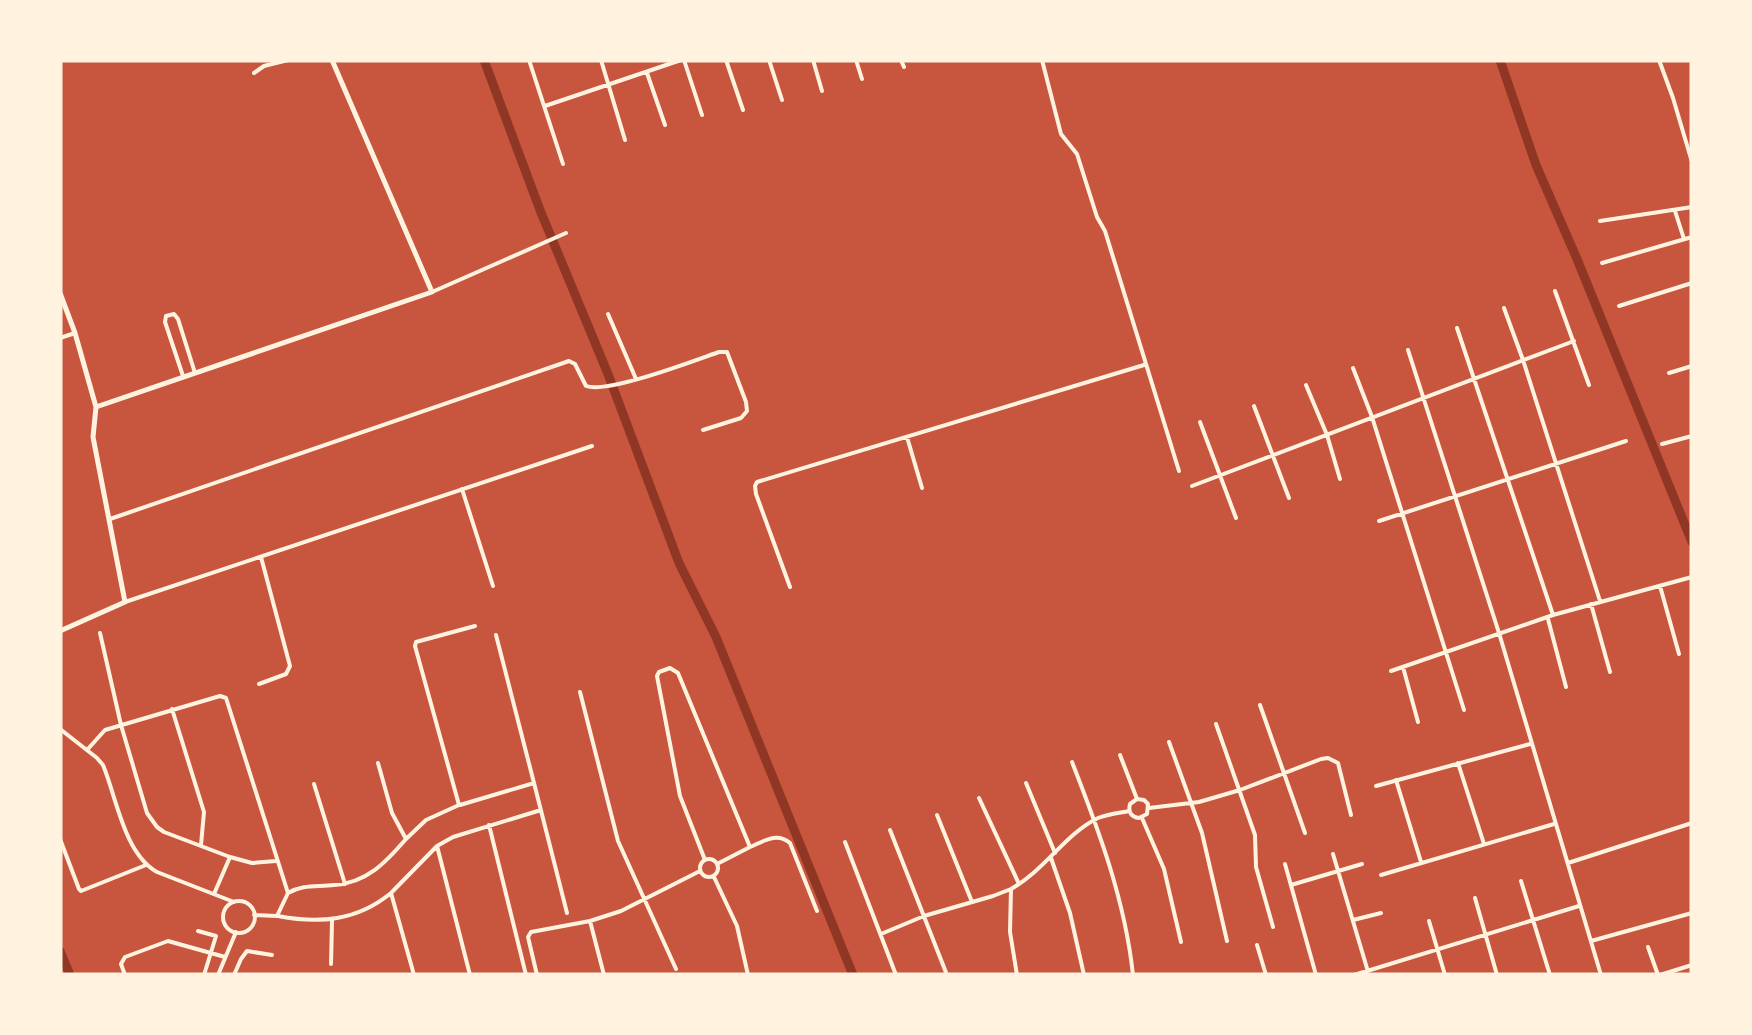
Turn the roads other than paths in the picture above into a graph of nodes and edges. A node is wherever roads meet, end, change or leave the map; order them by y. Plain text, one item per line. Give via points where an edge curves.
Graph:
1 (288, 60) edge
2 (332, 60) edge
3 (530, 60) edge
4 (601, 60) edge
5 (682, 60) edge
6 (726, 60) edge
7 (769, 60) edge
8 (813, 60) edge
9 (856, 60) edge
10 (1042, 60) edge
11 (1659, 60) edge
12 (647, 73) junction
13 (254, 74) dead end
14 (862, 79) dead end
15 (610, 85) junction
16 (822, 90) dead end
17 (782, 100) dead end
18 (545, 106) junction
19 (743, 110) dead end
20 (702, 115) dead end
21 (664, 125) dead end
22 (626, 140) dead end
23 (1692, 162) edge
24 (563, 164) dead end
25 (1692, 207) edge
26 (1675, 211) junction
27 (1600, 220) dead end
28 (566, 233) dead end
29 (1692, 237) edge
30 (1684, 239) junction
31 (1602, 263) dead end
32 (1692, 283) edge
33 (1555, 291) dead end
34 (432, 292) junction
35 (60, 293) edge
36 (1619, 306) dead end
37 (1504, 308) dead end
38 (608, 314) dead end
39 (1457, 328) dead end
40 (75, 333) junction
41 (60, 338) edge
42 (1574, 340) junction
43 (1408, 350) dead end
44 (1523, 360) junction
45 (1144, 365) junction
46 (1692, 366) edge
47 (1353, 368) dead end
48 (195, 373) junction
49 (1669, 373) dead end
50 (183, 377) junction
51 (1475, 378) junction
52 (636, 379) junction
53 (1306, 384) dead end
54 (1589, 385) dead end
55 (1424, 397) junction
56 (1254, 406) dead end
57 (96, 407) junction
58 (1372, 418) junction
59 (1200, 422) dead end
60 (703, 430) dead end
61 (1326, 434) junction
62 (907, 436) junction
63 (1692, 436) edge
64 (1626, 441) dead end
65 (1662, 444) dead end
66 (592, 446) dead end
67 (1272, 455) junction
68 (1556, 462) junction
69 (1179, 471) dead end
70 (1219, 476) junction
71 (1508, 478) junction
72 (1340, 479) dead end
73 (1192, 486) dead end
74 (922, 488) dead end
75 (462, 489) junction
76 (1455, 496) junction
77 (1289, 498) dead end
78 (1402, 513) junction
79 (1236, 518) dead end
80 (110, 519) junction
81 (1379, 521) dead end
82 (260, 556) junction
83 (1692, 577) edge
84 (493, 586) dead end
85 (790, 586) dead end
86 (1660, 586) junction
87 (1600, 601) junction
88 (125, 602) junction
89 (1592, 604) junction
90 (1550, 616) junction
91 (475, 626) dead end
92 (60, 632) edge
93 (100, 633) dead end
94 (1499, 633) junction
95 (496, 636) dead end
96 (1445, 652) junction
97 (1679, 654) dead end
98 (1402, 667) junction
99 (1391, 671) dead end
100 (1610, 672) dead end
101 (259, 684) dead end
102 (1566, 687) dead end
103 (580, 692) dead end
104 (1260, 706) dead end
105 (172, 709) junction
106 (1464, 710) dead end
107 (1418, 722) dead end
108 (1216, 724) dead end
109 (121, 725) junction
110 (60, 729) edge
111 (1170, 742) dead end
112 (1530, 744) junction
113 (88, 750) junction
114 (1120, 756) dead end
115 (1072, 762) dead end
116 (1458, 762) junction
117 (378, 763) dead end
118 (1284, 774) junction
119 (1396, 780) junction
120 (1026, 783) dead end
121 (314, 784) dead end
122 (534, 784) junction
123 (1376, 786) dead end
124 (1240, 790) junction
125 (979, 798) dead end
126 (1137, 798) junction
127 (1192, 804) junction
128 (458, 805) junction
129 (1149, 808) junction
130 (541, 810) junction
131 (1129, 811) junction
132 (937, 815) dead end
133 (1351, 815) dead end
134 (1142, 818) junction
135 (1095, 820) junction
136 (1692, 823) edge
137 (1555, 824) junction
138 (489, 825) junction
139 (890, 830) dead end
140 (1305, 833) dead end
141 (60, 839) edge
142 (406, 840) junction
143 (845, 842) dead end
144 (201, 846) junction
145 (437, 846) junction
146 (1485, 846) junction
147 (750, 847) junction
148 (1333, 854) dead end
149 (1053, 855) junction
150 (230, 857) junction
151 (704, 860) junction
152 (276, 861) junction
153 (1568, 863) junction
154 (717, 864) junction
155 (1286, 864) dead end
156 (1362, 864) dead end
157 (1422, 864) junction
158 (146, 865) junction
159 (700, 871) junction
160 (1338, 872) junction
161 (1381, 875) dead end
162 (714, 877) junction
163 (1521, 881) dead end
164 (344, 884) junction
165 (1019, 884) junction
166 (1291, 885) junction
167 (1011, 888) junction
168 (288, 892) junction
169 (213, 894) junction
170 (391, 894) junction
171 (1475, 898) dead end
172 (645, 900) junction
173 (234, 902) junction
174 (972, 902) junction
175 (1581, 906) junction
176 (818, 911) dead end
177 (567, 913) dead end
178 (1381, 913) dead end
179 (1692, 913) edge
180 (254, 915) junction
181 (277, 916) junction
182 (924, 916) junction
183 (1353, 920) junction
184 (1533, 920) junction
185 (332, 921) junction
186 (590, 921) junction
187 (1429, 921) dead end
188 (1273, 926) dead end
189 (198, 931) dead end
190 (236, 932) junction
191 (880, 934) junction
192 (1484, 936) junction
193 (1228, 940) dead end
194 (1591, 941) junction
195 (1181, 942) dead end
196 (1258, 945) dead end
197 (1648, 946) dead end
198 (1437, 950) junction
199 (211, 953) junction
200 (272, 955) dead end
201 (226, 957) junction
202 (331, 964) dead end
203 (1692, 966) edge
204 (676, 970) dead end
205 (1369, 973) edge
206 (125, 975) edge
207 (204, 975) edge
208 (218, 975) edge
209 (234, 975) edge
210 (414, 975) edge
211 (470, 975) edge
212 (526, 975) edge
213 (537, 975) edge
214 (604, 975) edge
215 (748, 975) edge
216 (896, 975) edge
217 (947, 975) edge
218 (1017, 975) edge
219 (1084, 975) edge
220 (1133, 975) edge
221 (1266, 975) edge
222 (1316, 975) edge
223 (1354, 975) edge
224 (1445, 975) edge
225 (1496, 975) edge
226 (1550, 975) edge
227 (1601, 975) edge
228 (1659, 975) edge

1 - 13 street
2 - 34 street
3 - 18 street
4 - 15 street
5 - 12 street
5 - 20 street
6 - 19 street
7 - 17 street
8 - 16 street
9 - 14 street
10 - 45 street via 1061,134 1085,175
11 - 23 street
12 - 15 street
12 - 21 street
15 - 18 street
15 - 22 street
18 - 24 street
25 - 26 street
26 - 27 street
26 - 30 street
28 - 34 street
29 - 30 street
30 - 31 street
32 - 36 street
33 - 42 street
34 - 48 street
35 - 40 street
37 - 44 street
38 - 52 street
39 - 51 street
40 - 41 street
40 - 57 street
42 - 44 street
42 - 54 street
43 - 55 street
44 - 51 street
44 - 68 street
45 - 62 street
45 - 69 street
46 - 49 street
47 - 58 street
48 - 50 street
48 - 50 street via 178,319 169,314 165,322
50 - 57 street
51 - 55 street
51 - 71 street
52 - 60 street via 728,353 746,411
52 - 80 street via 587,388 575,364 566,362
53 - 61 street
55 - 58 street
55 - 76 street
56 - 67 street
57 - 80 street via 93,437
58 - 61 street
58 - 78 street
59 - 70 street
61 - 67 street
61 - 72 street
62 - 74 street
62 - 85 street via 757,482
63 - 65 street
64 - 68 street
66 - 75 street
67 - 70 street
67 - 77 street
68 - 71 street
68 - 87 street
70 - 73 street
70 - 79 street
71 - 76 street
71 - 90 street
75 - 82 street
75 - 84 street
76 - 78 street
76 - 94 street
78 - 81 street
78 - 96 street
80 - 88 street
82 - 88 street
82 - 101 street via 290,666
83 - 86 street
86 - 87 street
86 - 97 street
87 - 89 street
88 - 92 street
89 - 90 street
89 - 100 street
90 - 94 street
90 - 102 street
91 - 128 street via 420,639 415,646
93 - 109 street
94 - 96 street
94 - 112 street
95 - 122 street
96 - 98 street
96 - 106 street
98 - 99 street
98 - 107 street
103 - 172 street via 618,841
104 - 118 street
105 - 109 street
105 - 144 street via 204,812
105 - 152 street via 226,698
108 - 124 street
109 - 113 street via 105,730
109 - 144 street via 152,822
110 - 113 street
111 - 127 street
112 - 116 street
112 - 137 street
113 - 158 street via 103,765 132,847
114 - 126 street
115 - 135 street
116 - 119 street
116 - 146 street
117 - 142 street
118 - 124 street
118 - 133 street via 1321,759 1337,761
118 - 140 street
119 - 123 street
119 - 157 street
120 - 149 street
121 - 164 street
122 - 128 street
122 - 130 street
124 - 127 street
124 - 188 street
125 - 165 street
126 - 129 street
126 - 131 street
127 - 129 street
127 - 193 street
128 - 142 street via 426,820
129 - 134 street
130 - 138 street
130 - 177 street
131 - 134 street
131 - 135 street
132 - 174 street
134 - 195 street via 1164,869
135 - 149 street
135 - 220 street via 1122,906
136 - 153 street
137 - 146 street
137 - 153 street
138 - 145 street
138 - 212 street
139 - 182 street
141 - 158 street via 81,891
142 - 164 street via 378,870
143 - 191 street
144 - 150 street
145 - 170 street
145 - 211 street
146 - 157 street
147 - 151 street via 678,673 670,668 657,676 680,796
147 - 154 street
147 - 176 street via 786,839
148 - 160 street
149 - 165 street
149 - 219 street
150 - 152 street
150 - 169 street
151 - 154 street
151 - 159 street
152 - 168 street
153 - 175 street
154 - 162 street
155 - 166 street
156 - 160 street
157 - 161 street
158 - 169 street
159 - 162 street
159 - 172 street
160 - 166 street
160 - 183 street
162 - 215 street via 737,926
163 - 184 street
164 - 168 street
165 - 167 street
166 - 222 street
167 - 174 street
167 - 218 street
168 - 181 street
169 - 173 street
170 - 185 street
170 - 210 street
171 - 192 street
172 - 186 street
172 - 204 street
173 - 180 street via 248,904
173 - 190 street via 223,917
174 - 182 street
175 - 184 street
175 - 194 street
178 - 183 street
179 - 194 street
180 - 181 street
180 - 190 street via 251,927
181 - 185 street
182 - 191 street
182 - 217 street
183 - 205 street
184 - 192 street
184 - 226 street
185 - 202 street
186 - 213 street via 529,933
186 - 214 street
187 - 198 street
189 - 199 street via 216,936
190 - 201 street
191 - 216 street
192 - 198 street
192 - 225 street
194 - 227 street
196 - 221 street
197 - 228 street
198 - 205 street
198 - 224 street
199 - 201 street
199 - 206 street via 162,942 124,956
199 - 207 street
200 - 209 street via 247,951
201 - 208 street
203 - 228 street
205 - 223 street

